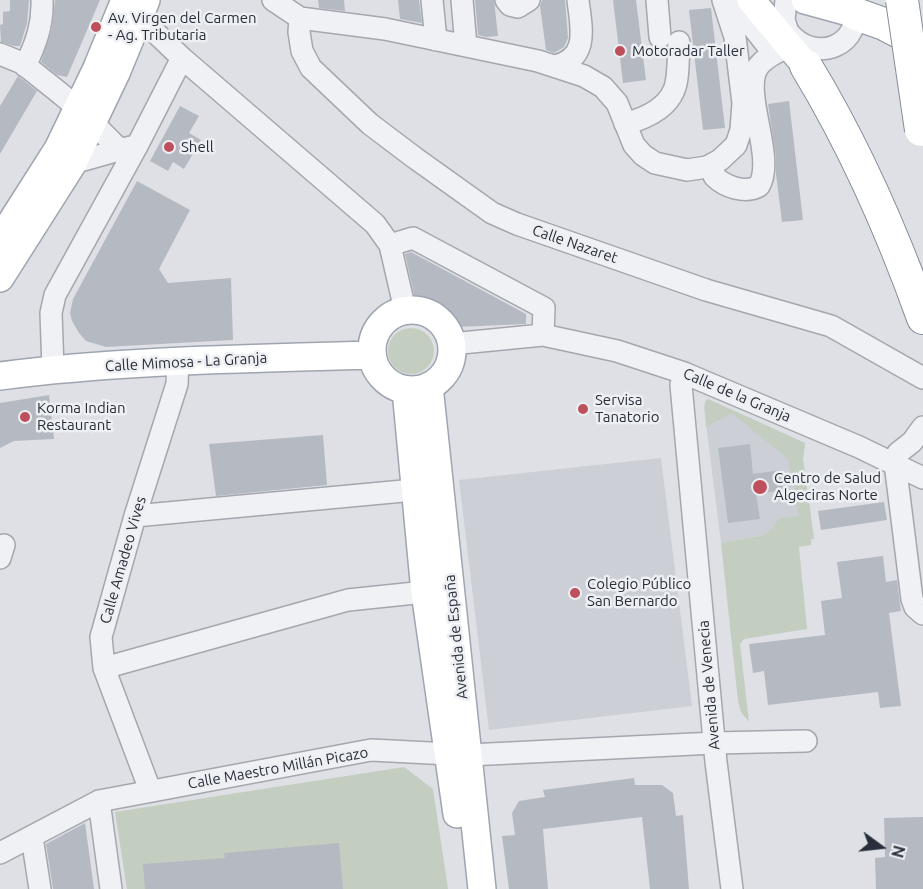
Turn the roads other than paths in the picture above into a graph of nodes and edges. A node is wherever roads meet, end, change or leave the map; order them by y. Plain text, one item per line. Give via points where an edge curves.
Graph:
1 (42, 0) edge
2 (273, 0) edge
3 (432, 0) edge
4 (462, 0) edge
5 (506, 0) edge
6 (529, 0) edge
7 (578, 0) edge
8 (657, 0) edge
9 (723, 0) edge
10 (805, 0) edge
11 (902, 0) edge
12 (136, 6) edge
13 (855, 7) edge
14 (300, 18) junction
15 (773, 29) edge
16 (436, 40) junction
17 (923, 44) edge
18 (466, 46) junction
19 (0, 54) edge
20 (182, 58) junction
21 (25, 66) junction
22 (555, 66) junction
23 (740, 75) junction
24 (86, 116) junction
25 (625, 124) junction
26 (922, 135) edge
27 (129, 148) junction
28 (73, 164) junction
29 (713, 165) junction
30 (0, 240) edge
31 (390, 245) junction
32 (0, 278) edge
33 (405, 310) junction
34 (923, 318) edge
35 (543, 335) junction
36 (451, 344) junction
37 (372, 355) junction
38 (177, 361) junction
39 (53, 369) junction
40 (684, 373) junction
41 (0, 376) edge
42 (923, 378) edge
43 (417, 388) junction
44 (923, 427) edge
45 (896, 463) junction
46 (923, 478) edge
47 (414, 490) junction
48 (135, 516) junction
49 (425, 592) junction
50 (923, 614) edge
51 (104, 668) junction
52 (806, 741) dead end
53 (714, 742) junction
54 (459, 755) junction
55 (150, 790) junction
56 (99, 801) junction
57 (32, 837) junction
58 (0, 853) edge
59 (40, 889) edge
60 (111, 889) edge
61 (467, 889) edge
62 (482, 889) edge
63 (732, 889) edge

1 - 21 street via 38,35
2 - 14 street
3 - 16 street
4 - 18 street
5 - 6 street via 518,7
7 - 22 street via 583,39 571,59
8 - 25 street via 669,40 675,89 664,105
9 - 15 street
9 - 23 street via 733,28
10 - 13 main road
11 - 26 highway, bridge
12 - 20 street
12 - 24 main road
13 - 15 street via 849,35 830,48 812,49
13 - 17 highway
14 - 16 street
14 - 42 street, Calle Nazaret via 302,51 311,68 370,124 492,213 706,290 831,326
15 - 23 street
15 - 29 street via 754,79 763,180 753,190 727,185 714,176
15 - 34 highway via 851,148
16 - 18 street
18 - 22 street
19 - 21 street
20 - 27 street
20 - 31 street via 375,224
21 - 24 street
22 - 25 street via 603,87 617,103
23 - 29 street via 741,130 736,145
24 - 27 street
24 - 28 main road
24 - 30 main road via 58,149
25 - 29 street via 634,145 655,163 687,170
27 - 28 street
27 - 39 street via 55,296 51,312
28 - 32 main road
31 - 33 street
31 - 35 street via 413,238 544,308
33 - 36 main road via 430,314 444,327
33 - 37 main road via 383,321 372,343
35 - 36 street, Calle de la Granja
35 - 40 street, Calle de la Granja via 617,351
36 - 43 main road via 451,357 440,379
37 - 38 main road, Calle Mimosa - La Granja
37 - 43 main road via 375,367 393,386
38 - 39 main road, Calle Mimosa - La Granja
38 - 48 street, Calle Amadeo Vives via 177,384
39 - 41 main road, Calle Mimosa - La Granja
40 - 45 street, Calle de la Granja
40 - 53 street, Avenida de Venecia via 681,385
43 - 47 main road, Avenida de España
43 - 54 main road, Avenida de España
44 - 45 street via 898,453
45 - 46 street, Calle de la Granja
45 - 50 street via 912,599
47 - 48 street
47 - 49 main road, Avenida de España
48 - 51 street, Calle Amadeo Vives via 101,637
49 - 51 street via 348,600
49 - 54 main road, Avenida de España
51 - 55 street, Calle Amadeo Vives
52 - 53 street, Calle Maestro Millán Picazo
53 - 54 street, Calle Maestro Millán Picazo
53 - 63 street, Avenida de Venecia
54 - 55 street, Calle Maestro Millán Picazo via 371,750
54 - 61 main road, Avenida de España
54 - 62 main road, Avenida de España
55 - 56 street, Calle Maestro Millán Picazo
56 - 57 street, Calle Maestro Millán Picazo
56 - 60 street
57 - 58 street, Calle Maestro Millán Picazo
57 - 59 street

